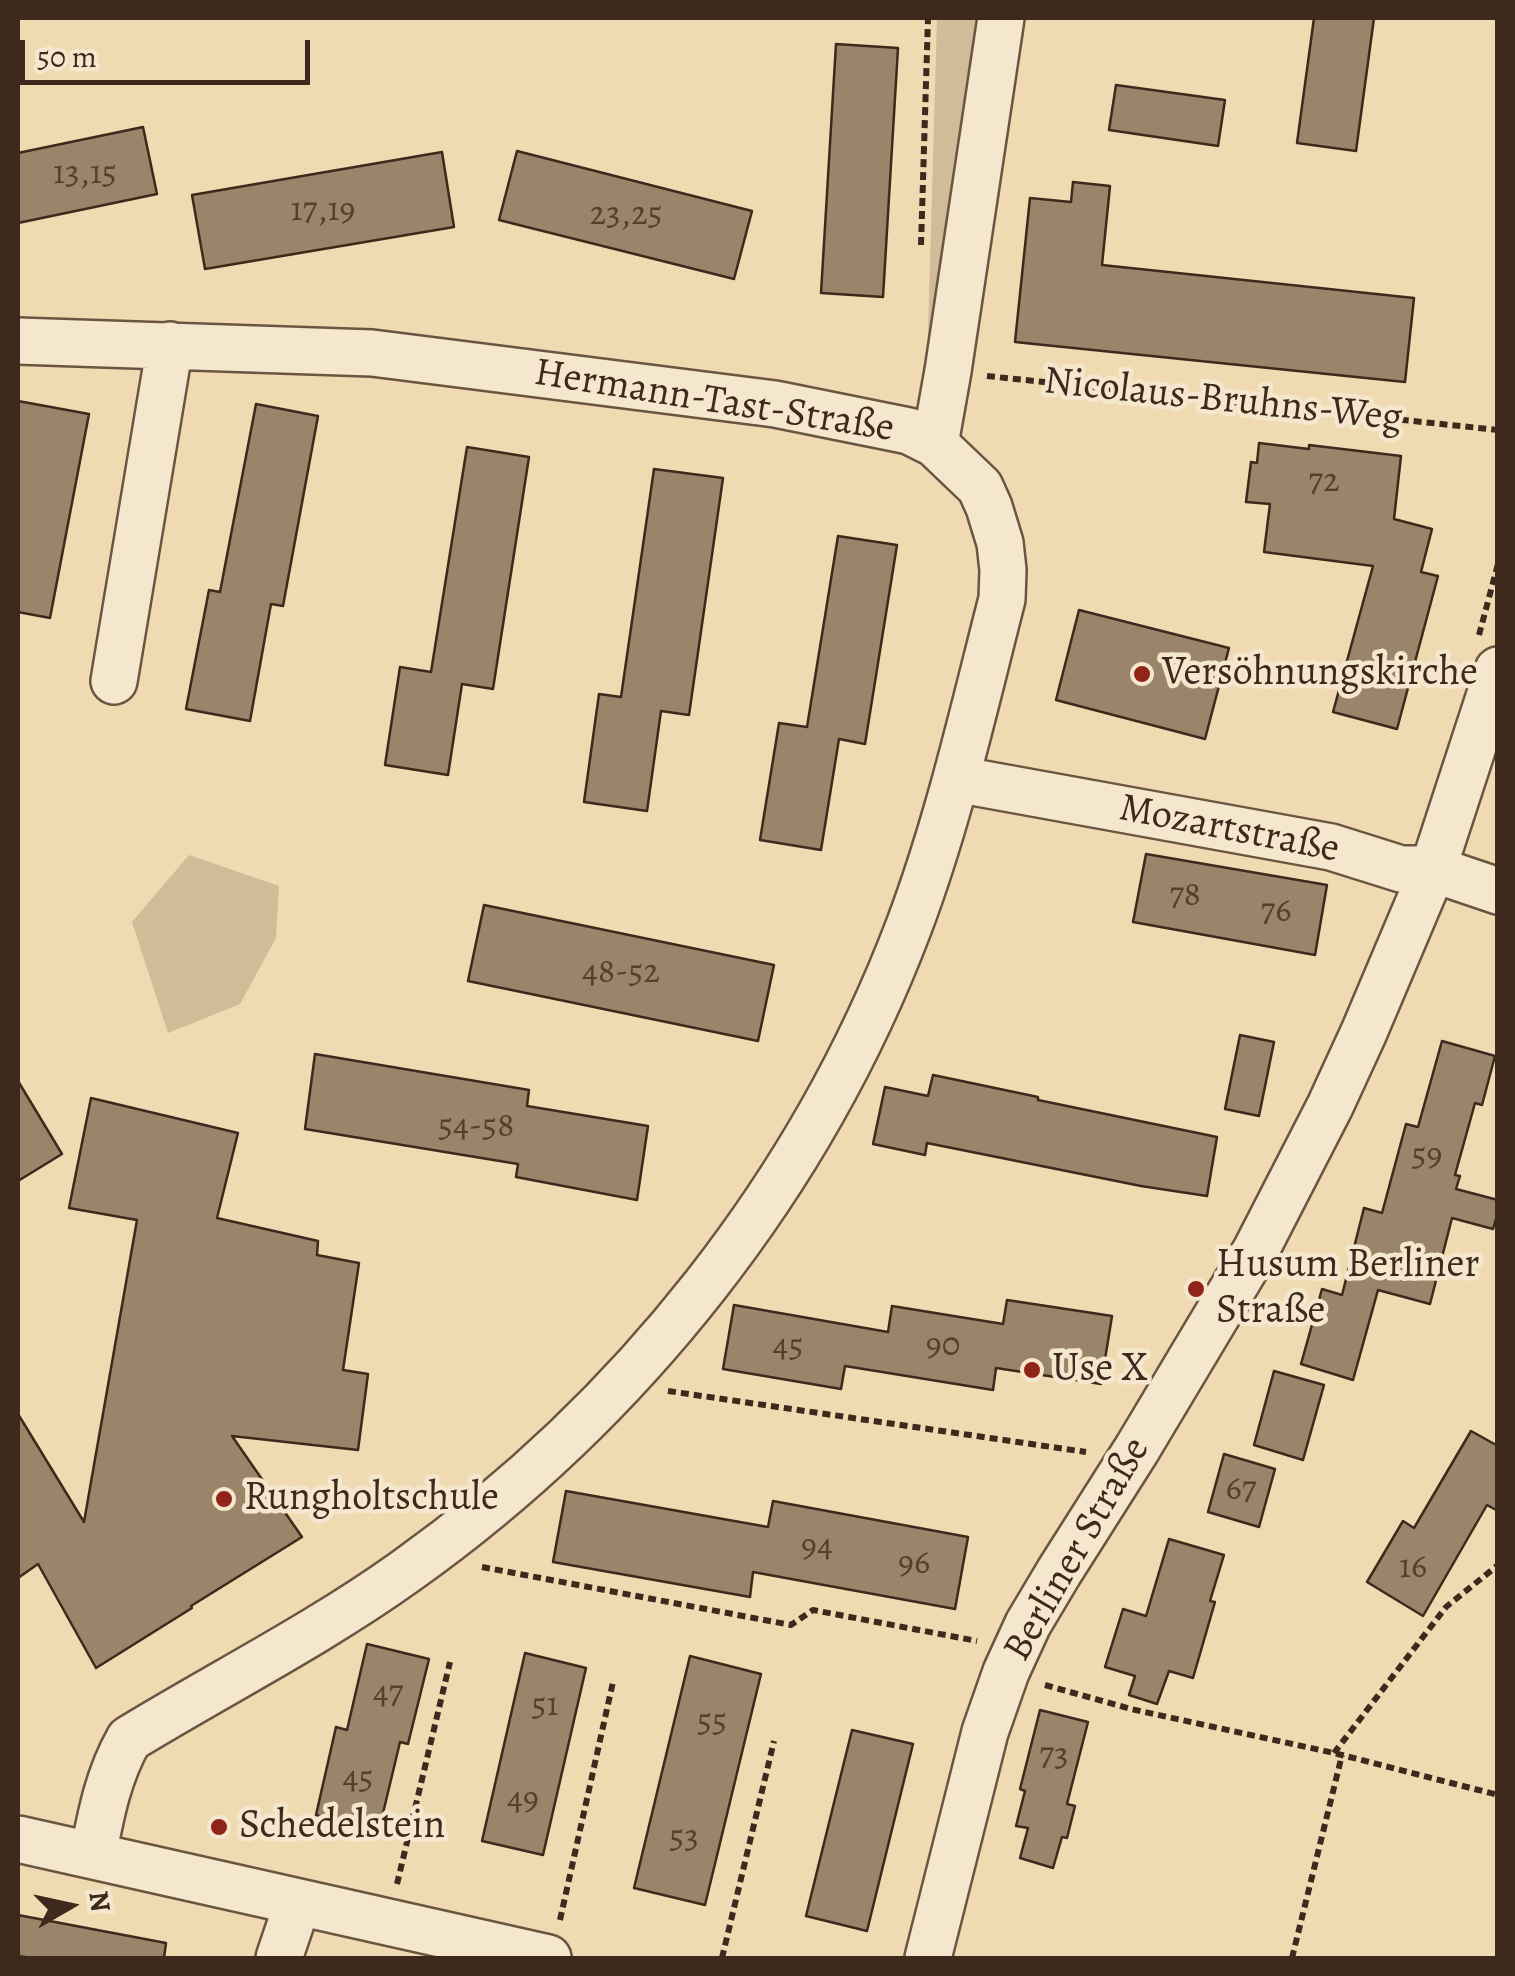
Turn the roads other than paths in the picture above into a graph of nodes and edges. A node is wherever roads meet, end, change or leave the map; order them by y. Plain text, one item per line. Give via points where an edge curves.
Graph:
1 (1001, 18) edge
2 (18, 341) edge
3 (170, 345) junction
4 (935, 444) junction
5 (1498, 670) edge
6 (114, 681) dead end
7 (956, 779) junction
8 (1433, 869) junction
9 (1498, 892) edge
10 (18, 1839) edge
11 (93, 1855) junction
12 (298, 1902) junction
13 (554, 1940) edge
14 (279, 1958) edge
15 (928, 1958) edge

1 - 4 street
2 - 3 street, Hermann-Tast-Straße
3 - 4 street, Hermann-Tast-Straße via 372,353 775,404 908,431
3 - 6 street
4 - 7 street, Hermann-Tast-Straße via 980,487 1003,570 1002,599
5 - 8 street, Berliner Straße
7 - 8 street, Mozartstraße via 1331,848 1401,869
7 - 11 street, Hermann-Tast-Straße via 909,925 844,1071 702,1292 622,1384 427,1556 128,1739 106,1788
8 - 9 street, Mozartstraße
8 - 15 street, Berliner Straße via 1364,1032 1256,1250 1028,1624 997,1658
10 - 11 street
11 - 12 street
12 - 13 street via 388,1922
12 - 14 street

